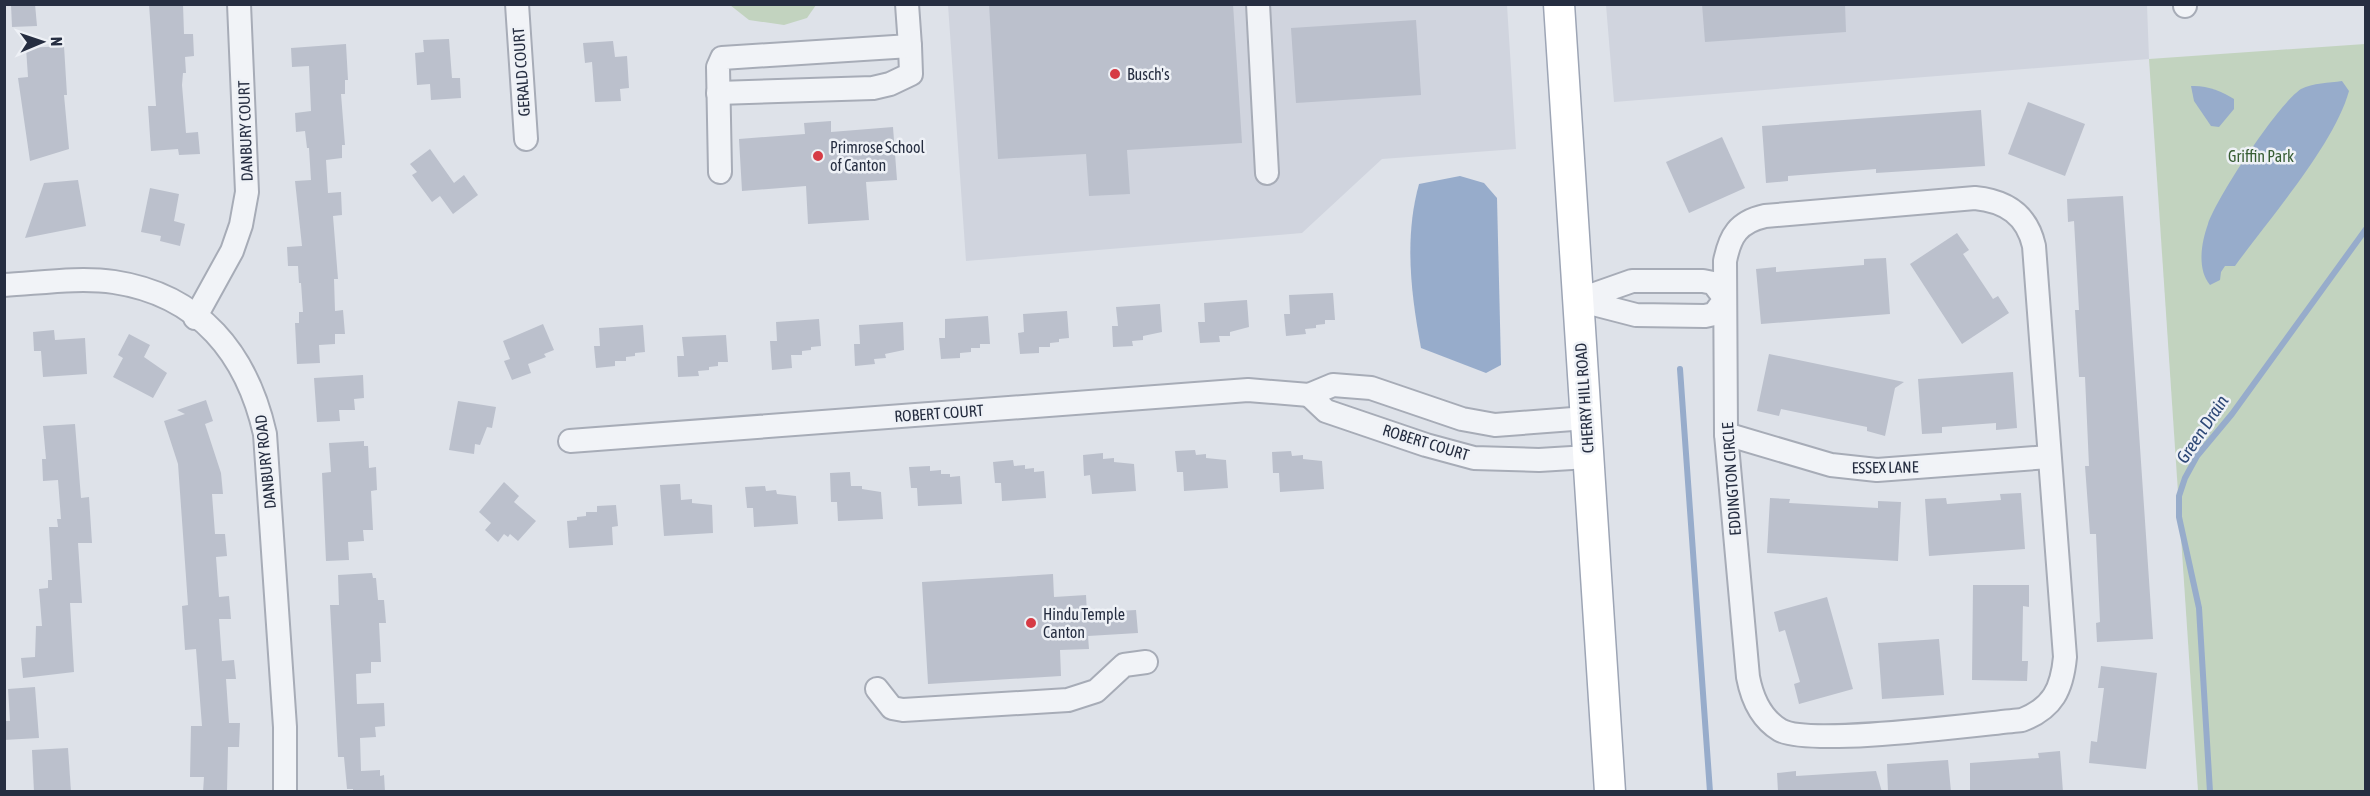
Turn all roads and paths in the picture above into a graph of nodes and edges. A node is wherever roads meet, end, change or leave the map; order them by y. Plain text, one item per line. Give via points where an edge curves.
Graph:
1 (238, 4) edge
2 (517, 4) edge
3 (907, 4) edge
4 (1258, 4) edge
5 (1559, 4) edge
6 (910, 46) junction
7 (718, 93) junction
8 (526, 139) dead end
9 (720, 172) dead end
10 (1268, 173) dead end
11 (4, 285) edge
12 (1725, 298) junction
13 (1578, 300) junction
14 (195, 318) junction
15 (1309, 395) junction
16 (1586, 418) junction
17 (1726, 434) junction
18 (570, 441) dead end
19 (1588, 457) junction
20 (2049, 457) junction
21 (1146, 662) dead end
22 (877, 689) dead end
23 (285, 792) edge
24 (1610, 792) edge

1 - 14 street, DANBURY COURT via 247,192 232,251
2 - 8 street, GERALD COURT
3 - 6 street
4 - 10 street
5 - 13 main road, CHERRY HILL ROAD
6 - 7 street via 911,74 890,84 873,88
6 - 7 street via 722,58
7 - 9 street
11 - 14 street, DANBURY ROAD via 114,282 171,300
12 - 13 street via 1714,314 1705,316 1636,315
12 - 13 street via 1713,283 1703,280 1632,281
12 - 17 street, EDDINGTON CIRCLE
12 - 20 street, EDDINGTON CIRCLE via 1728,243 1734,232 1751,219 1975,198 2007,206 2025,223 2034,246
13 - 16 main road, CHERRY HILL ROAD
14 - 23 street, DANBURY ROAD via 218,336 241,366 257,401 265,434 285,727
15 - 16 street, ROBERT COURT via 1333,386 1371,387 1462,419 1495,425
15 - 18 street, ROBERT COURT via 1248,390
15 - 19 street, ROBERT COURT via 1326,411 1474,458
16 - 19 main road, CHERRY HILL ROAD
17 - 20 street, ESSEX LANE via 1831,465 1877,470
17 - 20 street, EDDINGTON CIRCLE via 1753,699 1766,719 1781,730 1809,736 2022,720 2053,700 2060,689 2065,657
19 - 24 main road, CHERRY HILL ROAD
21 - 22 street via 1124,664 1096,690 1068,700 903,710 892,708

